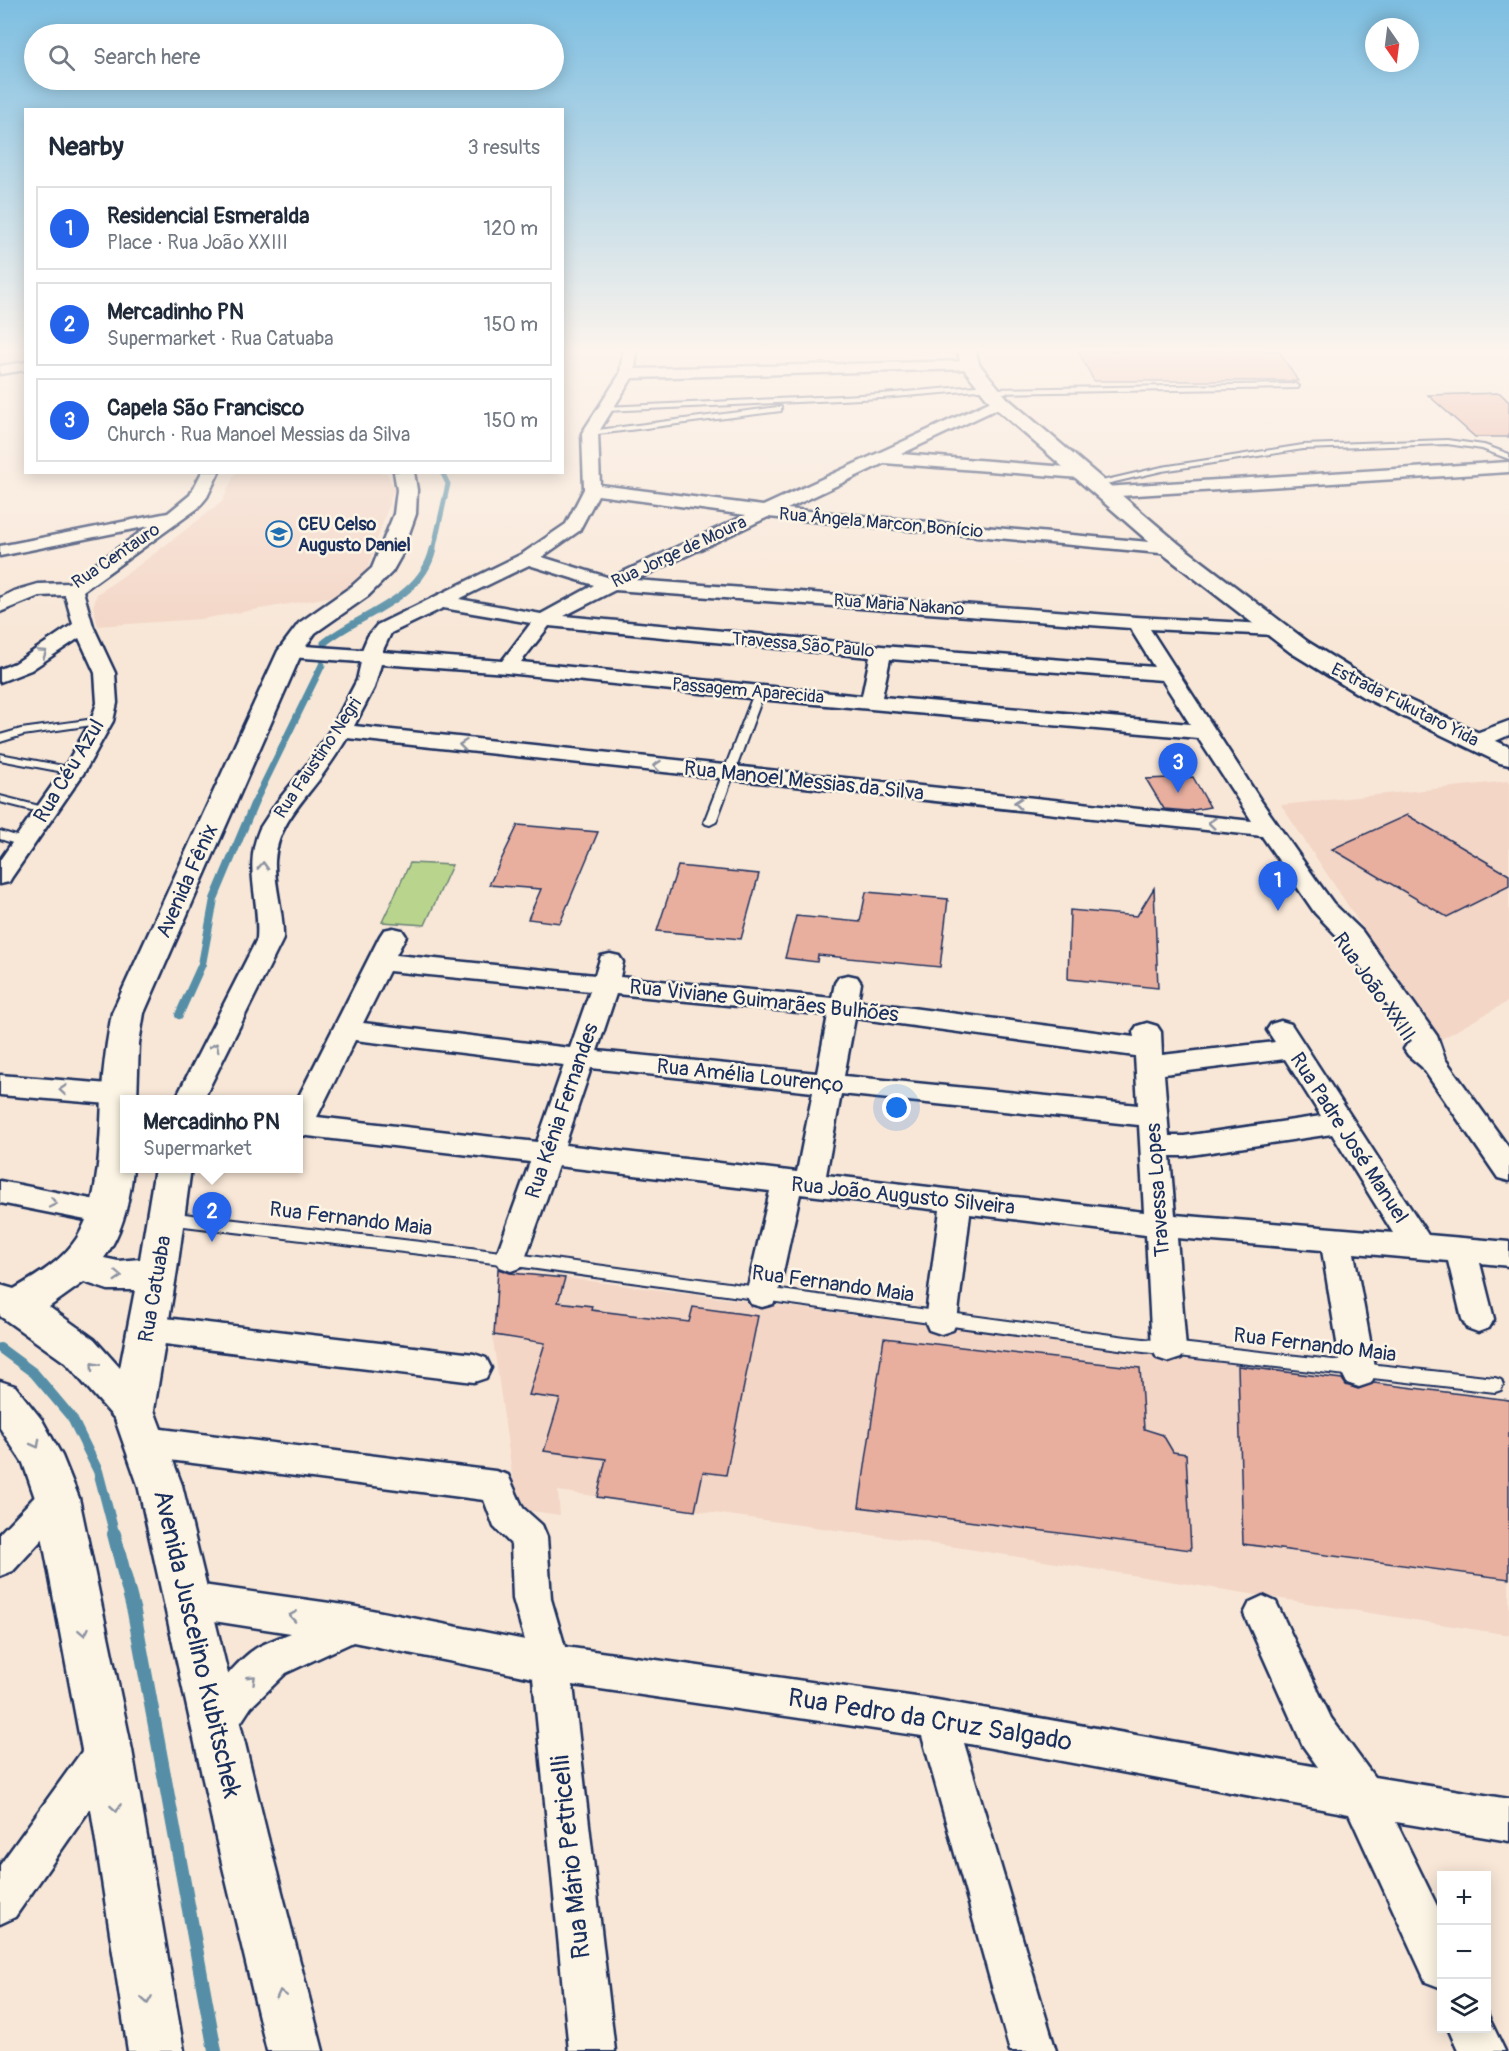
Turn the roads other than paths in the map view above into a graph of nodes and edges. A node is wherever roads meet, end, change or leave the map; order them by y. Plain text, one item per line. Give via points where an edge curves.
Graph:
1 (590, 445) edge
2 (905, 445) edge
3 (1049, 445) edge
4 (1369, 445) edge
5 (1467, 445) edge
6 (1509, 457) edge
7 (883, 458) junction
8 (1509, 466) edge
9 (210, 474) edge
10 (404, 474) edge
11 (1092, 483) junction
12 (592, 489) junction
13 (766, 512) junction
14 (175, 516) junction
15 (114, 528) junction
16 (155, 530) junction
17 (1171, 549) junction
18 (0, 551) edge
19 (528, 558) junction
20 (611, 584) junction
21 (73, 589) junction
22 (438, 602) junction
23 (0, 606) edge
24 (544, 620) junction
25 (1136, 623) junction
26 (83, 626) junction
27 (1275, 629) junction
28 (290, 651) junction
29 (881, 652) junction
30 (371, 657) junction
31 (507, 667) junction
32 (1169, 674) junction
33 (0, 676) edge
34 (759, 693) junction
35 (871, 702) junction
36 (102, 721) junction
37 (1509, 727) edge
38 (338, 731) junction
39 (1205, 732) junction
40 (0, 739) edge
41 (1476, 741) junction
42 (0, 757) edge
43 (1509, 757) edge
44 (74, 771) junction
45 (729, 773) junction
46 (0, 799) edge
47 (47, 811) junction
48 (710, 822) dead end
49 (1270, 830) junction
50 (0, 835) edge
51 (25, 843) junction
52 (0, 877) edge
53 (393, 936) dead end
54 (381, 962) junction
55 (608, 973) junction
56 (846, 995) junction
57 (347, 1030) junction
58 (1286, 1039) joint
59 (1148, 1048) junction
60 (579, 1059) junction
61 (828, 1084) junction
62 (0, 1085) edge
63 (128, 1095) edge
64 (192, 1095) edge
65 (120, 1096) edge
66 (303, 1117) edge
67 (1154, 1117) junction
68 (1340, 1123) junction
69 (303, 1125) edge
70 (120, 1141) edge
71 (1156, 1146) junction
72 (546, 1154) junction
73 (1509, 1170) edge
74 (172, 1173) edge
75 (798, 1184) junction
76 (0, 1192) edge
77 (956, 1201) junction
78 (106, 1214) junction
79 (167, 1218) junction
80 (1161, 1225) junction
81 (1336, 1239) junction
82 (1418, 1246) junction
83 (1461, 1250) junction
84 (1509, 1254) edge
85 (511, 1259) junction
86 (80, 1261) junction
87 (158, 1270) junction
88 (762, 1295) junction
89 (9, 1303) edge
90 (1478, 1319) dead end
91 (941, 1320) junction
92 (148, 1329) junction
93 (1169, 1349) junction
94 (474, 1368) dead end
95 (1359, 1373) junction
96 (1495, 1385) dead end
97 (0, 1398) edge
98 (140, 1426) junction
99 (57, 1498) junction
100 (0, 1559) edge
101 (188, 1600) junction
102 (1263, 1614) dead end
103 (351, 1624) junction
104 (551, 1663) junction
105 (937, 1719) junction
106 (216, 1725) junction
107 (106, 1750) junction
108 (1362, 1796) junction
109 (1509, 1820) edge
110 (0, 1902) edge
111 (1437, 1955) edge
112 (1473, 2033) edge
113 (156, 2051) edge
114 (295, 2051) edge
115 (592, 2051) edge
116 (1033, 2051) edge
117 (1482, 2051) edge

1 - 12 street, Rua Faustino Negri
2 - 7 street, Rua Jorge de Moura
3 - 11 street, Estrada Fukutaro Yida
4 - 11 lane via 1303,447
5 - 6 lane
7 - 11 street
7 - 13 street, Rua Jorge de Moura
8 - 11 street
9 - 14 street, Rua Centauro via 198,497
10 - 28 street, Avenida Fênix via 405,514 381,572 307,628
11 - 17 street, Estrada Fukutaro Yida
12 - 13 street, Rua Ângela Marcon Bonício
12 - 19 street, Rua Faustino Negri via 573,527
13 - 17 street, Rua Ângela Marcon Bonício
13 - 20 street, Rua Jorge de Moura
14 - 15 street
14 - 16 street, Rua Centauro
15 - 16 street
15 - 18 street
16 - 21 street, Rua Centauro
17 - 27 street, Estrada Fukutaro Yida
19 - 20 street, Rua Maria Nakano
19 - 22 street, Rua Faustino Negri
20 - 24 street, Rua Jorge de Moura
20 - 25 street, Rua Maria Nakano
21 - 23 street, Rua Centauro via 38,591
21 - 26 street, Rua Céu Azul
22 - 24 street, Travessa São Paulo
22 - 30 street, Rua Faustino Negri via 384,629 373,644
24 - 29 street, Travessa São Paulo
24 - 31 street, Rua Jorge de Moura
25 - 27 street, Rua Maria Nakano
25 - 32 street, Rua João XXIII
33 -> 26 street via 24,666
26 - 36 street, Rua Céu Azul via 106,680 107,703
27 - 41 street, Estrada Fukutaro Yida via 1372,692
28 - 30 street, Passagem Aparecida
28 - 63 street, Avenida Fênix via 128,1012 123,1033
29 - 32 street, Travessa São Paulo
29 - 35 street
30 - 31 street, Passagem Aparecida
30 - 38 street, Rua Faustino Negri via 368,681
31 - 34 street, Passagem Aparecida
32 - 39 street, Rua João XXIII
34 - 35 street, Passagem Aparecida
34 - 45 lane
35 - 39 street, Passagem Aparecida
36 - 40 lane via 21,732
36 - 44 street, Rua Céu Azul
37 - 41 street
45 -> 38 street, Rua Manoel Messias da Silva
64 -> 38 street, Rua Faustino Negri via 270,939 272,927 263,873 268,836
39 - 49 street, Rua João XXIII
41 - 43 street, Estrada Fukutaro Yida
42 - 44 lane
44 - 47 street, Rua Céu Azul
45 - 48 lane
49 -> 45 street, Rua Manoel Messias da Silva
46 - 47 lane
47 - 51 street, Rua Céu Azul
49 - 73 street, Rua João XXIII via 1324,908 1335,939 1412,1043 1432,1060
50 - 51 lane
51 - 52 street, Rua Céu Azul
53 - 54 street
54 - 55 street, Rua Viviane Guimarães Bulhões
54 - 57 street
55 - 56 street, Rua Viviane Guimarães Bulhões
55 - 60 street, Rua Kênia Fernandes
56 - 59 street, Rua Viviane Guimarães Bulhões
56 - 61 street
57 - 60 street, Rua Amélia Lourenço
57 - 66 street
58 - 59 street, Rua Viviane Guimarães Bulhões via 1169,1065
58 - 68 street, Rua Padre José Manuel
59 - 67 street, Travessa Lopes
60 - 61 street, Rua Amélia Lourenço
60 - 72 street, Rua Kênia Fernandes
61 - 67 street, Rua Amélia Lourenço
61 - 75 street
65 -> 62 street
67 - 71 street, Travessa Lopes
68 - 71 street via 1184,1146
68 - 82 street, Rua Padre José Manuel
69 - 72 street, Rua João Augusto Silveira
70 - 78 street, Avenida Fênix
71 - 80 street, Travessa Lopes
72 - 75 street, Rua João Augusto Silveira
72 - 85 street, Rua Kênia Fernandes
74 - 79 street, Rua Catuaba
75 - 77 street, Rua João Augusto Silveira
75 - 88 street
76 -> 78 street
77 - 80 street, Rua João Augusto Silveira
77 - 91 street
78 - 86 street, Avenida Fênix
79 - 85 lane, Rua Fernando Maia
79 - 87 street, Rua Catuaba
80 - 81 street, Rua João Augusto Silveira
80 - 93 street, Travessa Lopes
81 - 82 street, Rua João Augusto Silveira
81 - 95 street
82 - 83 street, Rua João Augusto Silveira
83 - 84 street, Rua João Augusto Silveira
83 - 90 street
85 - 88 lane, Rua Fernando Maia
86 -> 87 street via 93,1272 113,1277
86 - 89 street, Avenida Fênix via 46,1290
87 - 92 street, Rua Catuaba
88 - 91 lane, Rua Fernando Maia
98 -> 89 street, Avenida Juscelino Kubitschek via 80,1351
91 - 93 lane, Rua Fernando Maia
92 - 94 street
92 - 98 street, Rua Catuaba
93 - 95 lane, Rua Fernando Maia
95 - 96 lane, Rua Fernando Maia
97 -> 99 street via 28,1430 48,1466
98 - 101 street, Avenida Juscelino Kubitschek via 160,1485
98 - 104 street, Rua Mário Petricelli via 495,1486 507,1516 529,1537 532,1599
99 - 100 street
99 -> 107 street
103 -> 101 street, Rua Pedro da Cruz Salgado
101 - 106 street, Avenida Juscelino Kubitschek
102 - 108 street via 1317,1732
103 - 104 street, Rua Pedro da Cruz Salgado
106 -> 103 street via 237,1694 272,1660
104 - 105 street, Rua Pedro da Cruz Salgado
104 - 115 street, Rua Mário Petricelli
105 - 108 street, Rua Pedro da Cruz Salgado
105 - 116 street
114 -> 106 street, Avenida Juscelino Kubitschek
107 - 110 street
107 -> 113 street
108 - 109 street, Rua Pedro da Cruz Salgado
108 - 111 street
112 - 117 street

